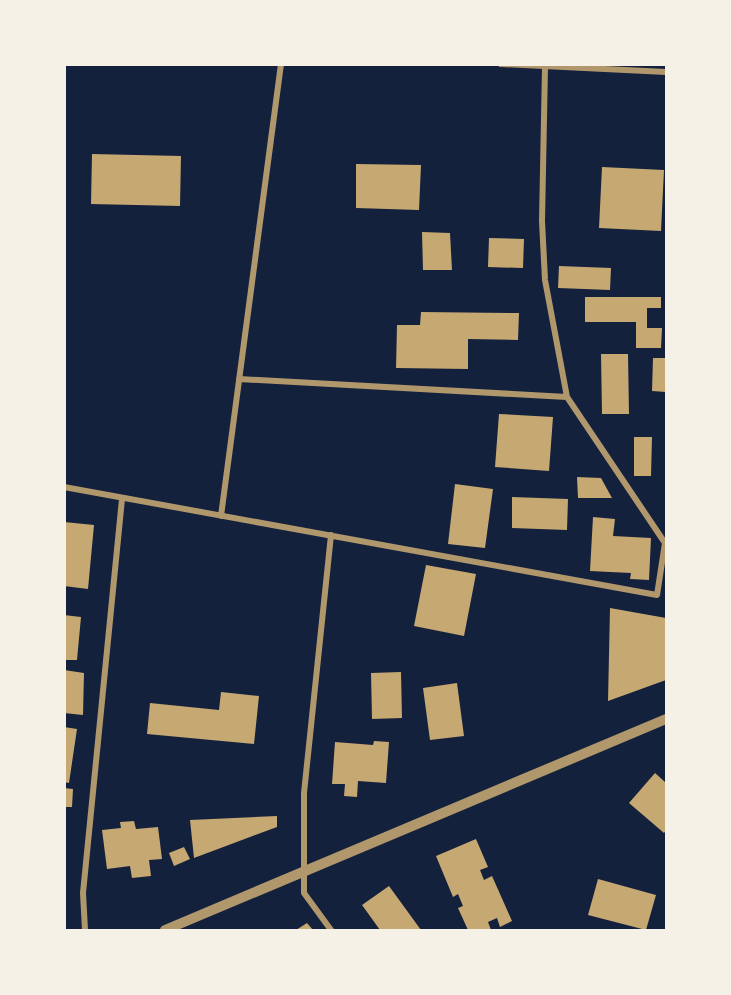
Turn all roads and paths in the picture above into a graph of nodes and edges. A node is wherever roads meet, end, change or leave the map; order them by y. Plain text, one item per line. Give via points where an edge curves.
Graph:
1 (281, 64) edge
2 (501, 64) edge
3 (545, 67) junction
4 (666, 72) edge
5 (239, 379) junction
6 (567, 398) junction
7 (64, 487) edge
8 (122, 500) junction
9 (221, 516) junction
10 (331, 535) junction
11 (666, 543) edge
12 (666, 719) edge
13 (304, 872) junction
14 (85, 930) edge
15 (165, 930) edge
16 (331, 930) edge

1 - 5 street
2 - 3 street
3 - 4 street
3 - 6 street via 545,280
5 - 6 street
5 - 9 street
6 - 11 street
7 - 8 street
8 - 9 street
8 - 14 street via 83,893
9 - 10 street
10 - 11 street via 657,595
10 - 13 street via 304,793
12 - 13 street
13 - 15 street
13 - 16 street via 304,892

